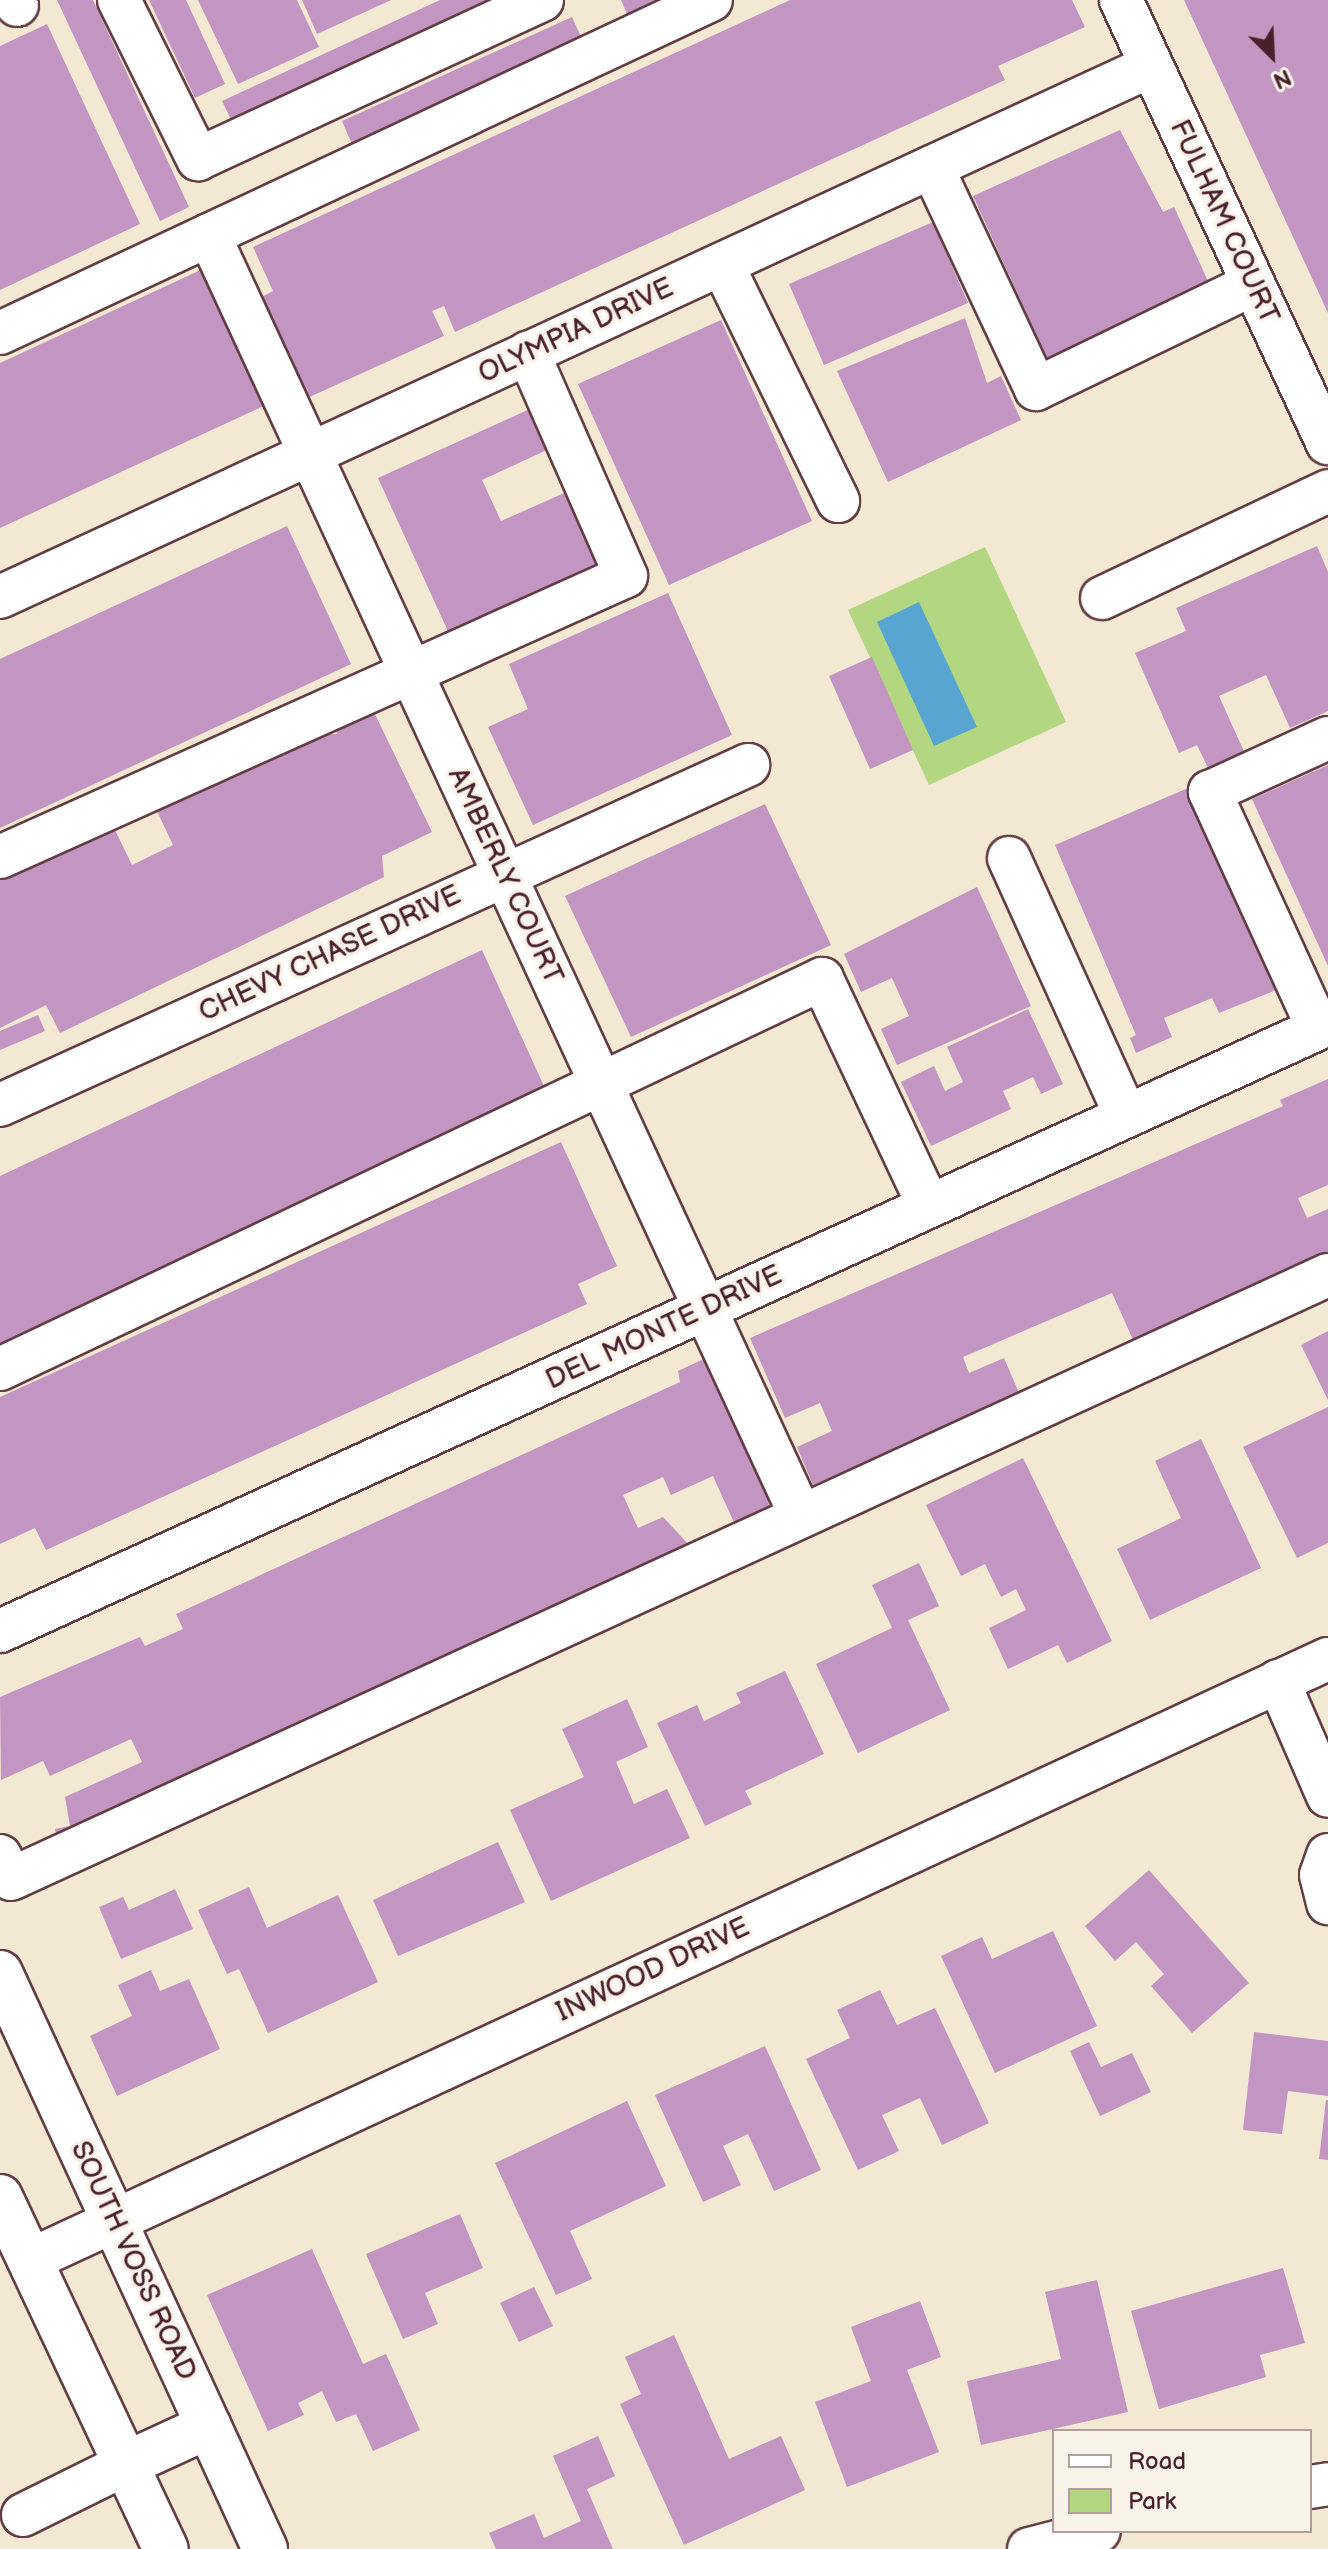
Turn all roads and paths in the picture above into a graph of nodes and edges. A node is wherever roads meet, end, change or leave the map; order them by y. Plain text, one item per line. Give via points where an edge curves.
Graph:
1 (119, 0) edge
2 (542, 0) edge
3 (711, 0) edge
4 (1121, 0) edge
5 (1151, 66) junction
6 (932, 167) junction
7 (209, 235) junction
8 (722, 264) junction
9 (1253, 284) junction
10 (0, 333) edge
11 (528, 353) junction
12 (1328, 443) edge
13 (310, 454) junction
14 (1328, 491) edge
15 (838, 501) dead end
16 (0, 597) edge
17 (1102, 598) dead end
18 (410, 671) junction
19 (1328, 738) edge
20 (748, 765) dead end
21 (0, 857) edge
22 (1009, 858) dead end
23 (504, 875) junction
24 (1323, 1026) edge
25 (603, 1088) junction
26 (0, 1105) edge
27 (1126, 1116) junction
28 (929, 1206) junction
29 (1328, 1275) edge
30 (705, 1309) junction
31 (0, 1369) edge
32 (801, 1516) junction
33 (0, 1631) edge
34 (1328, 1659) edge
35 (1278, 1681) junction
36 (1328, 1796) edge
37 (1328, 1855) edge
38 (0, 1856) edge
39 (1328, 1903) edge
40 (0, 1973) edge
41 (0, 2197) edge
42 (114, 2218) junction
43 (30, 2260) junction
44 (209, 2426) junction
45 (126, 2464) junction
46 (21, 2524) edge
47 (1091, 2533) edge
48 (166, 2549) edge
49 (265, 2549) edge
50 (1029, 2549) edge

1 - 2 street via 198,159
3 - 7 street
4 - 5 street, FULHAM COURT
5 - 6 street, OLYMPIA DRIVE
5 - 9 street, FULHAM COURT
6 - 8 street, OLYMPIA DRIVE
6 - 9 street via 1036,389
7 - 10 street
7 - 13 street, AMBERLY COURT
8 - 11 street, OLYMPIA DRIVE
8 - 15 street
9 - 12 street, FULHAM COURT
11 - 13 street, OLYMPIA DRIVE
11 - 18 street via 626,576
13 - 16 street, OLYMPIA DRIVE
13 - 18 street, AMBERLY COURT
14 - 17 street
18 - 21 street
18 - 23 street, AMBERLY COURT
19 - 24 street via 1210,792
20 - 23 street, CHEVY CHASE DRIVE
22 - 27 street
23 - 25 street, AMBERLY COURT
23 - 26 street, CHEVY CHASE DRIVE
24 - 27 street, DEL MONTE DRIVE
25 - 28 street via 822,979
25 - 30 street, AMBERLY COURT
25 - 31 street
27 - 28 street, DEL MONTE DRIVE
28 - 30 street, DEL MONTE DRIVE
29 - 32 street
30 - 32 street, AMBERLY COURT
30 - 33 street, DEL MONTE DRIVE
32 - 38 street via 11,1879
34 - 35 street, INWOOD DRIVE
35 - 36 street
35 - 42 street, INWOOD DRIVE
37 - 39 street via 1321,1875
40 - 42 main road, SOUTH VOSS ROAD
41 - 43 main road
42 - 43 street, INWOOD DRIVE
42 - 44 main road, SOUTH VOSS ROAD
43 - 45 main road
44 - 45 main road
44 - 49 main road, SOUTH VOSS ROAD
45 - 46 street
45 - 48 main road
47 - 50 street

